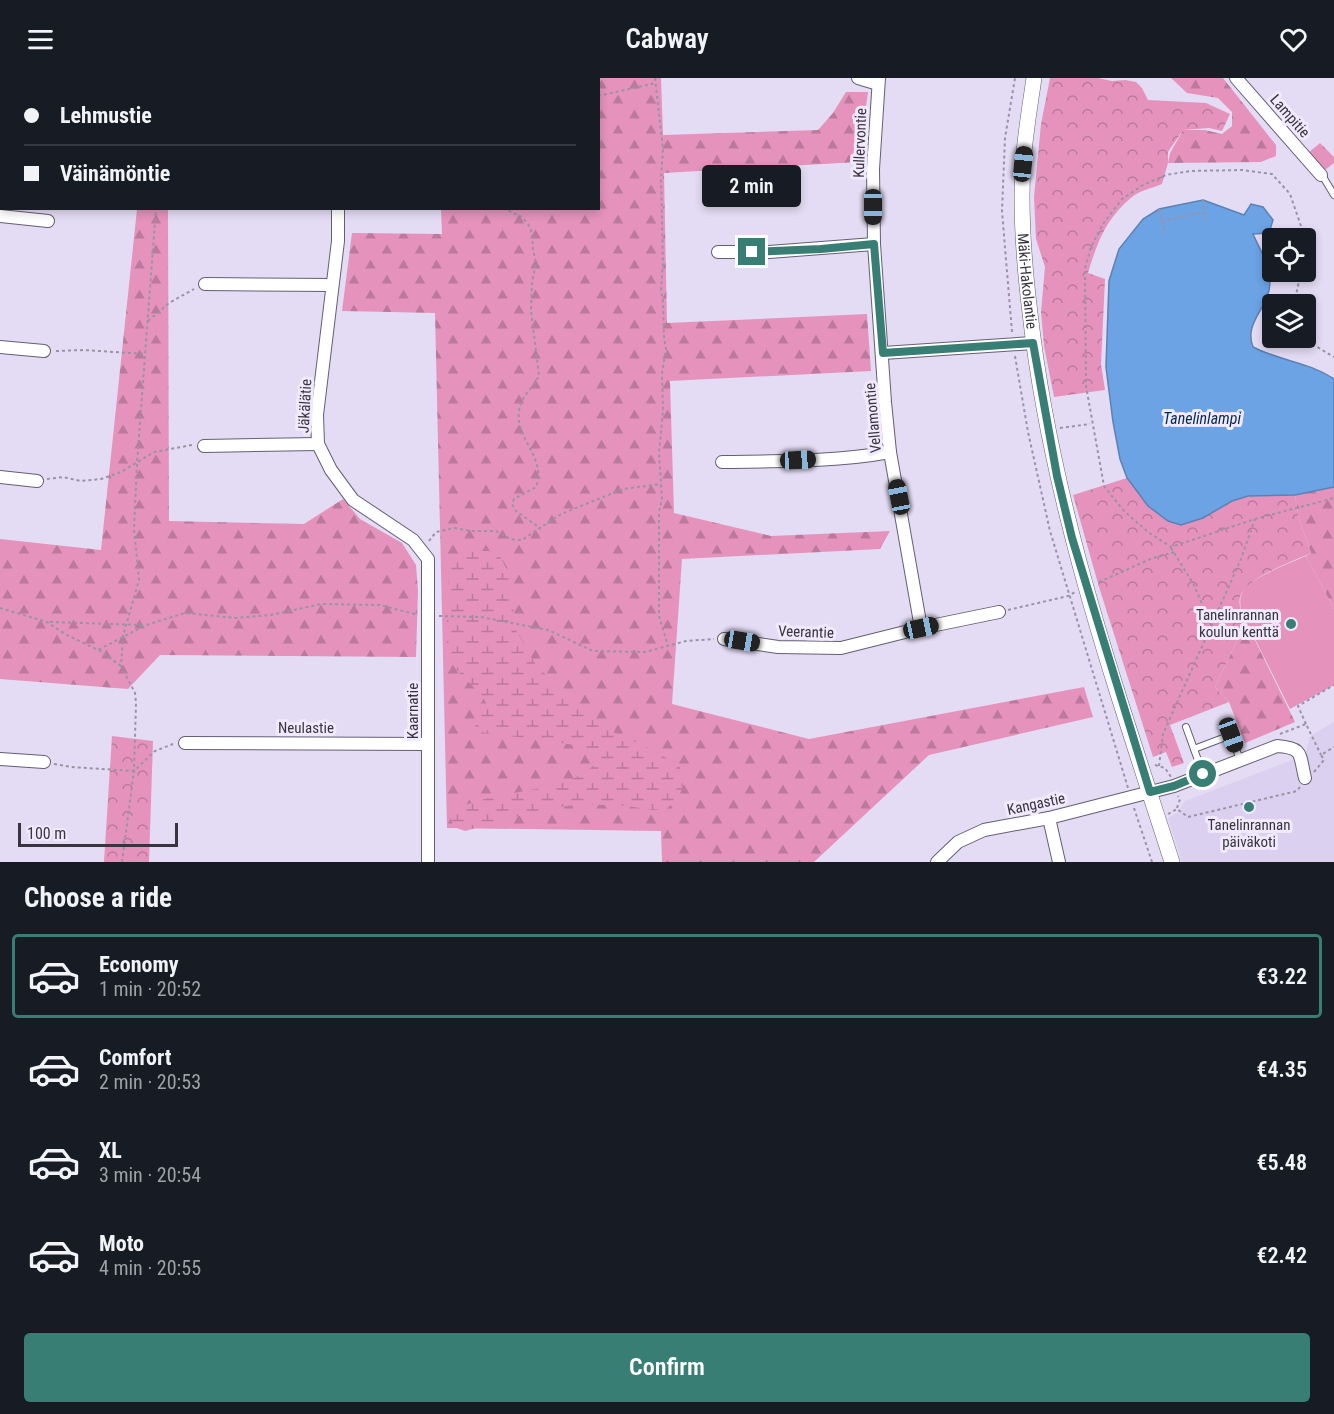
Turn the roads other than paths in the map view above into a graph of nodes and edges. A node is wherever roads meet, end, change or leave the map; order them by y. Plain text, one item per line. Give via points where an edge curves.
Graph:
1 (858, 78) edge
2 (1035, 78) edge
3 (1236, 78) edge
4 (878, 81) edge
5 (1321, 175) joint
6 (1334, 195) edge
7 (338, 210) edge
8 (0, 216) edge
9 (48, 221) dead end
10 (874, 244) junction
11 (718, 252) dead end
12 (205, 284) road end
13 (332, 285) junction
14 (1033, 343) junction
15 (0, 347) edge
16 (44, 351) road end
17 (883, 353) junction
18 (318, 444) junction
19 (204, 446) road end
20 (890, 452) junction
21 (722, 462) dead end
22 (0, 477) edge
23 (37, 481) road end
24 (425, 555) joint
25 (999, 612) road end
26 (921, 628) junction
27 (724, 639) dead end
28 (1186, 727) dead end
29 (185, 742) road end
30 (428, 744) junction
31 (1194, 749) junction
32 (0, 759) edge
33 (1240, 760) junction
34 (44, 762) road end
35 (1203, 774) junction
36 (1306, 779) road end
37 (1150, 792) junction
38 (1049, 818) junction
39 (428, 862) edge
40 (937, 862) edge
41 (1059, 862) edge
42 (1172, 862) edge

1 - 4 street
2 - 14 street, Mäki-Hakolantie via 1023,164 1022,208
3 - 5 street, Lampitie
4 - 10 street, Kullervontie
5 - 6 lane
7 - 13 street, Jäkälätie
8 - 9 street
10 - 11 street
10 - 17 street, Kullervontie
12 - 13 street
13 - 18 street, Jäkälätie via 317,415
14 - 17 street
14 - 37 street, Mäki-Hakolantie via 1072,538
15 - 16 street
17 - 20 street, Vellamontie
18 - 19 street
18 - 24 street, Jäkälätie via 353,500 413,540
20 - 21 street
20 - 26 street, Vellamontie
22 - 23 street
24 - 30 street, Kaarnatie
25 - 26 street, Veerantie
26 - 27 street, Veerantie via 841,648 778,647
28 - 31 lane
29 - 30 street, Neulastie
30 - 39 street, Kaarnatie
31 - 33 lane via 1231,735
31 - 35 lane
32 - 34 street
33 - 35 street, Kangastie
33 - 36 street, Kangastie via 1277,746 1294,747
35 - 37 street, Kangastie
37 - 38 street, Kangastie
37 - 42 street, Mäki-Hakolantie
38 - 40 street, Kangastie via 984,830 958,842
38 - 41 street

